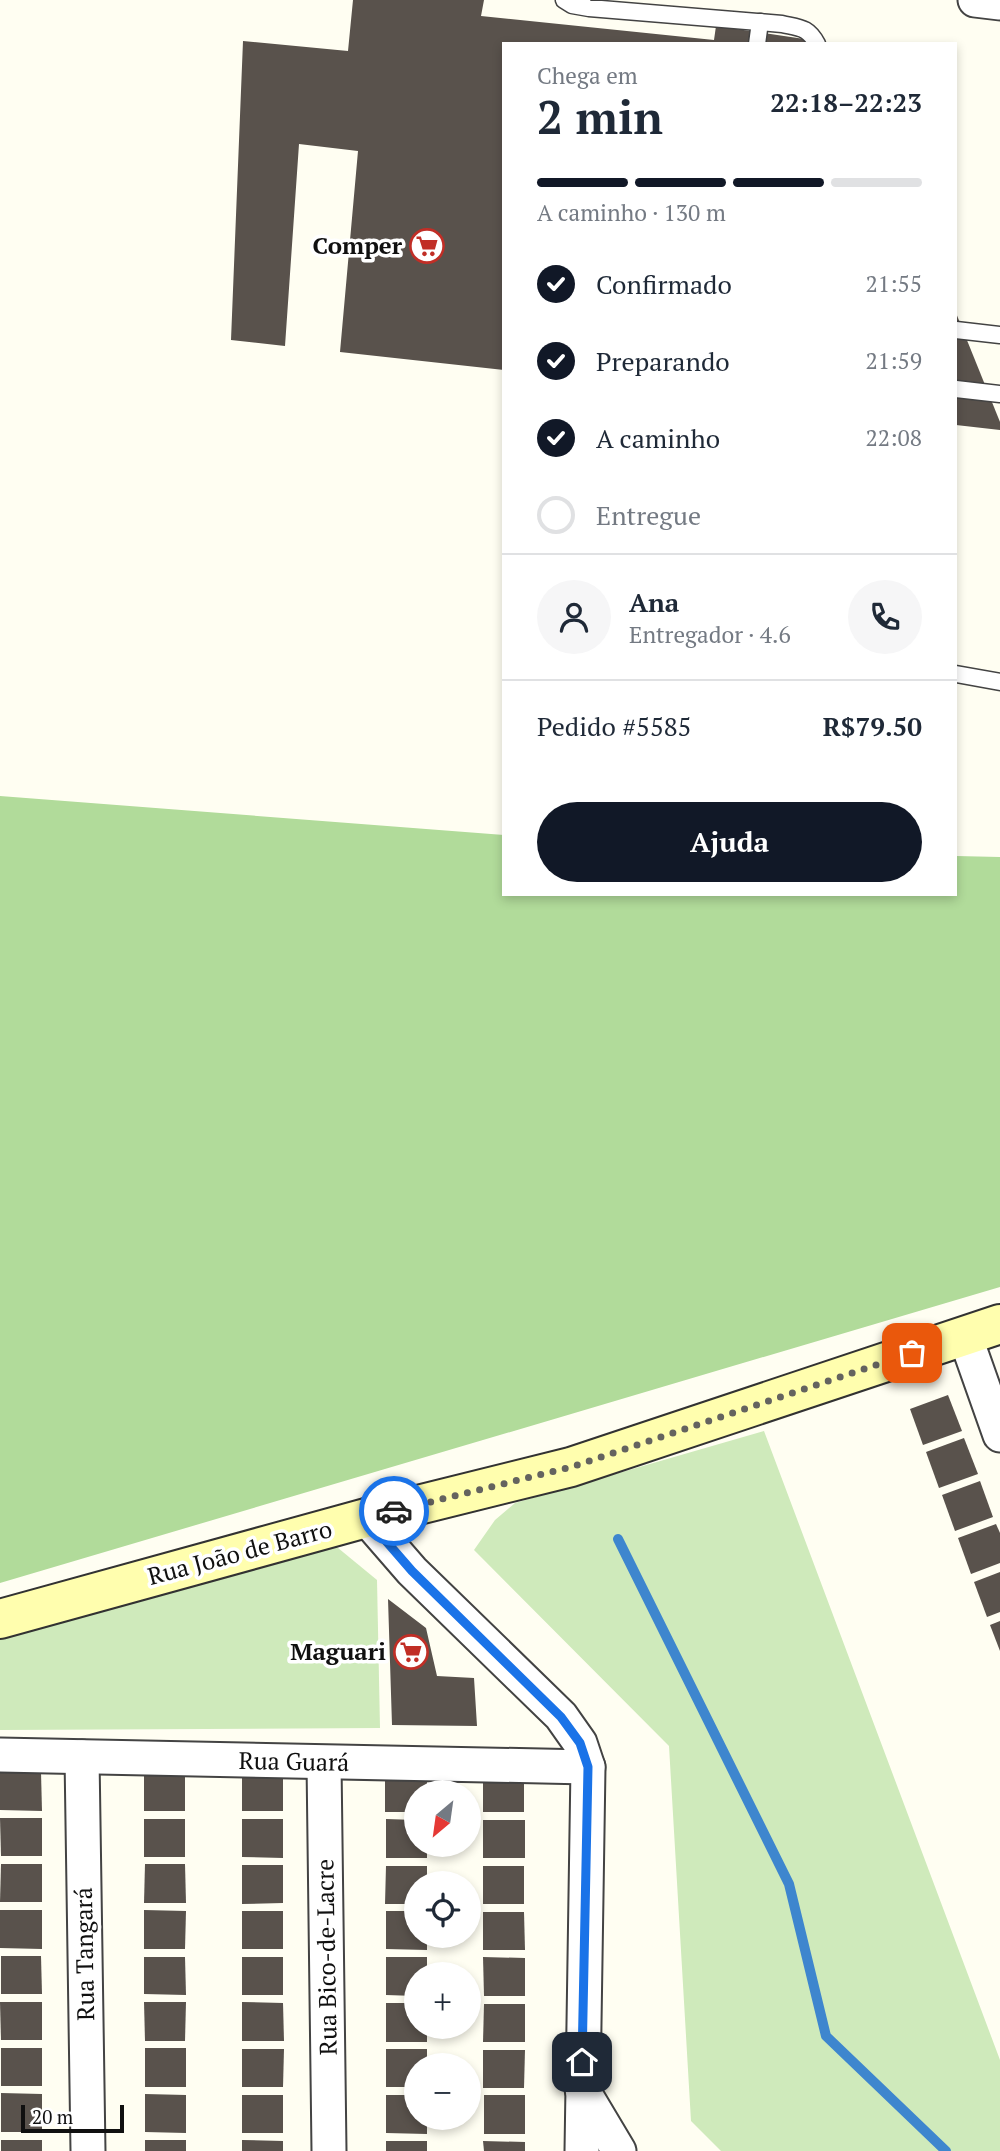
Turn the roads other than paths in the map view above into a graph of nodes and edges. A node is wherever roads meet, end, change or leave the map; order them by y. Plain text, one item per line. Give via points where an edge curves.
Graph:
1 (564, 0) edge
2 (975, 0) edge
3 (1000, 3) edge
4 (760, 22) junction
5 (757, 42) edge
6 (816, 42) edge
7 (957, 330) edge
8 (1000, 335) edge
9 (957, 389) edge
10 (1000, 394) edge
11 (957, 674) edge
12 (1000, 682) edge
13 (1000, 1324) edge
14 (965, 1336) junction
15 (1000, 1435) edge
16 (366, 1518) junction
17 (0, 1619) edge
18 (0, 1755) edge
19 (82, 1757) junction
20 (324, 1763) junction
21 (588, 1767) junction
22 (582, 2089) junction
23 (88, 2151) edge
24 (329, 2151) edge
25 (582, 2151) edge
26 (619, 2151) edge

1 - 4 lane via 589,8
2 - 3 street
4 - 5 lane
4 - 6 lane via 802,28
7 - 8 lane
9 - 10 lane
11 - 12 lane
13 - 14 street, Rua João de Barro
14 - 15 street
14 - 16 street, Rua João de Barro via 571,1467
16 - 17 street, Rua João de Barro
16 - 21 street via 412,1571 561,1717 580,1743
18 - 19 street, Rua Guará
19 - 20 street, Rua Guará
19 - 23 street, Rua Tangará
20 - 21 street, Rua Guará
20 - 24 street, Rua Bico-de-Lacre
21 - 22 street
22 - 25 street
22 - 26 street

